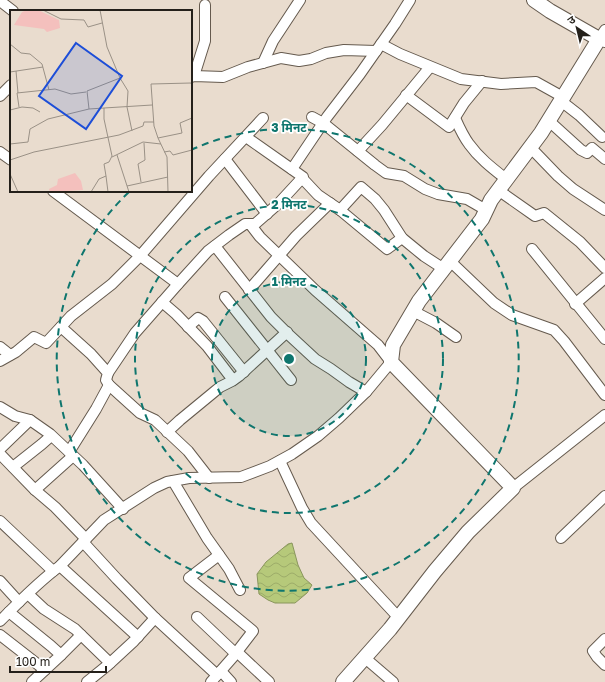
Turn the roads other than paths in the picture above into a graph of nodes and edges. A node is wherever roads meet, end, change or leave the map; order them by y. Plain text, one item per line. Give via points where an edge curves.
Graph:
1 (300, 0) edge
2 (410, 0) edge
3 (534, 0) edge
4 (0, 1) edge
5 (205, 5) dead end
6 (13, 10) edge
7 (603, 37) edge
8 (378, 48) junction
9 (264, 63) junction
10 (430, 67) junction
11 (193, 76) edge
12 (482, 82) junction
13 (10, 86) edge
14 (406, 95) junction
15 (0, 96) edge
16 (562, 99) junction
17 (312, 117) dead end
18 (263, 118) dead end
19 (455, 118) junction
20 (548, 121) junction
21 (323, 123) junction
22 (603, 135) edge
23 (246, 137) junction
24 (530, 147) junction
25 (592, 148) junction
26 (358, 151) junction
27 (0, 152) edge
28 (10, 159) edge
29 (225, 159) junction
30 (605, 159) edge
31 (292, 169) junction
32 (302, 178) junction
33 (506, 179) junction
34 (498, 190) junction
35 (54, 192) edge
36 (330, 203) junction
37 (340, 210) junction
38 (486, 210) junction
39 (605, 210) edge
40 (267, 214) junction
41 (250, 224) junction
42 (402, 238) junction
43 (215, 246) junction
44 (532, 249) dead end
45 (280, 255) junction
46 (140, 256) junction
47 (447, 265) junction
48 (605, 268) edge
49 (605, 278) edge
50 (178, 284) junction
51 (249, 290) junction
52 (225, 297) dead end
53 (162, 302) junction
54 (575, 304) junction
55 (413, 311) junction
56 (61, 327) junction
57 (188, 327) junction
58 (286, 332) junction
59 (456, 336) dead end
60 (605, 339) edge
61 (0, 347) edge
62 (267, 350) junction
63 (10, 355) junction
64 (0, 361) edge
65 (391, 362) junction
66 (244, 372) junction
67 (108, 373) junction
68 (234, 380) junction
69 (291, 380) dead end
70 (110, 385) junction
71 (366, 392) junction
72 (605, 395) edge
73 (0, 407) edge
74 (605, 415) edge
75 (30, 420) junction
76 (167, 432) junction
77 (51, 436) junction
78 (0, 449) edge
79 (0, 454) edge
80 (71, 454) junction
81 (280, 461) junction
82 (13, 467) junction
83 (209, 478) junction
84 (173, 481) junction
85 (513, 488) junction
86 (36, 490) junction
87 (605, 496) edge
88 (122, 509) junction
89 (0, 521) edge
90 (561, 538) dead end
91 (85, 541) junction
92 (219, 556) junction
93 (56, 569) junction
94 (0, 581) edge
95 (240, 590) dead end
96 (28, 594) junction
97 (20, 602) junction
98 (3, 616) edge
99 (196, 617) dead end
100 (155, 618) junction
101 (399, 618) junction
102 (0, 635) edge
103 (81, 635) junction
104 (138, 637) junction
105 (605, 639) edge
106 (236, 653) junction
107 (61, 655) junction
108 (365, 658) junction
109 (110, 663) junction
110 (605, 665) edge
111 (44, 670) junction
112 (217, 676) edge
113 (32, 682) edge
114 (87, 682) edge
115 (231, 682) edge
116 (269, 682) edge
117 (343, 682) edge
118 (393, 682) edge

1 - 9 street via 273,41
2 - 8 street
3 - 7 highway via 550,11
4 - 6 street
5 - 11 street via 205,40
7 - 16 highway
8 - 9 street via 344,50 299,61 281,58
8 - 10 street
8 - 21 street
9 - 11 street via 223,77
10 - 12 street via 461,79
10 - 14 street
12 - 16 street via 536,82
12 - 19 street
13 - 15 street
14 - 19 street via 449,128
14 - 26 street
16 - 20 highway
16 - 22 street
17 - 21 street
18 - 23 street
19 - 33 street via 468,143 489,166
20 - 24 highway
20 - 25 street via 580,150 587,153
21 - 26 street
21 - 31 street
22 - 25 street
23 - 29 street
23 - 31 street
24 - 33 highway
24 - 39 street via 573,189
25 - 30 street
26 - 38 street via 386,173 404,176 438,194 467,199
27 - 28 street
29 - 40 street
29 - 46 street
31 - 32 street
32 - 36 street via 318,195
32 - 40 street
33 - 34 highway
34 - 38 highway
34 - 48 street via 535,216 544,213 580,242
35 - 46 street
36 - 37 street
36 - 45 street
37 - 42 street via 387,249
37 - 42 street via 361,187 384,210
38 - 47 highway
40 - 41 street via 255,224
41 - 43 street via 245,224
41 - 45 street
42 - 47 street via 424,256
43 - 50 street
43 - 51 street
44 - 54 street
45 - 51 street
45 - 65 street via 314,290 378,345
46 - 50 street
46 - 56 street via 112,284
47 - 55 highway
47 - 72 street via 494,303 512,314 554,330
49 - 54 street
50 - 53 street
51 - 58 street
52 - 62 street
53 - 57 street
53 - 67 street via 135,333
54 - 60 street
55 - 59 street
55 - 65 highway via 393,345
56 - 63 street via 46,343 34,336
56 - 67 street
57 - 66 street via 198,318
57 - 68 street
58 - 62 street
58 - 71 street via 316,359
61 - 63 street
62 - 66 street
62 - 69 street
63 - 64 street
65 - 71 street
65 - 85 highway
66 - 68 street
67 - 70 street via 106,380
68 - 76 street via 217,390
70 - 76 street via 140,413 155,420
70 - 80 street
71 - 81 street via 318,436
73 - 75 street via 15,416
74 - 85 street
75 - 77 street
75 - 78 street
76 - 83 street via 188,451
77 - 80 street
77 - 82 street
79 - 82 street
80 - 86 street
80 - 88 street
81 - 83 street via 241,476
81 - 101 street via 311,523
82 - 86 street
83 - 84 street
84 - 88 street via 154,488
84 - 92 street
85 - 101 highway via 468,532
86 - 91 street
87 - 90 street
88 - 91 street via 104,520
89 - 93 street
91 - 93 street
91 - 100 street via 116,579
92 - 95 street
92 - 106 street via 189,578 254,631
93 - 96 street
93 - 104 street
94 - 97 street
96 - 97 street
96 - 103 street via 44,609
97 - 98 street
98 - 107 street
99 - 106 street
100 - 104 street
100 - 112 street
101 - 108 highway
102 - 111 street
103 - 107 street
103 - 109 street
104 - 109 street
105 - 110 street via 593,651
106 - 112 street
106 - 116 street
107 - 111 street
108 - 117 highway
108 - 118 street
109 - 114 street
111 - 113 street
112 - 115 street

